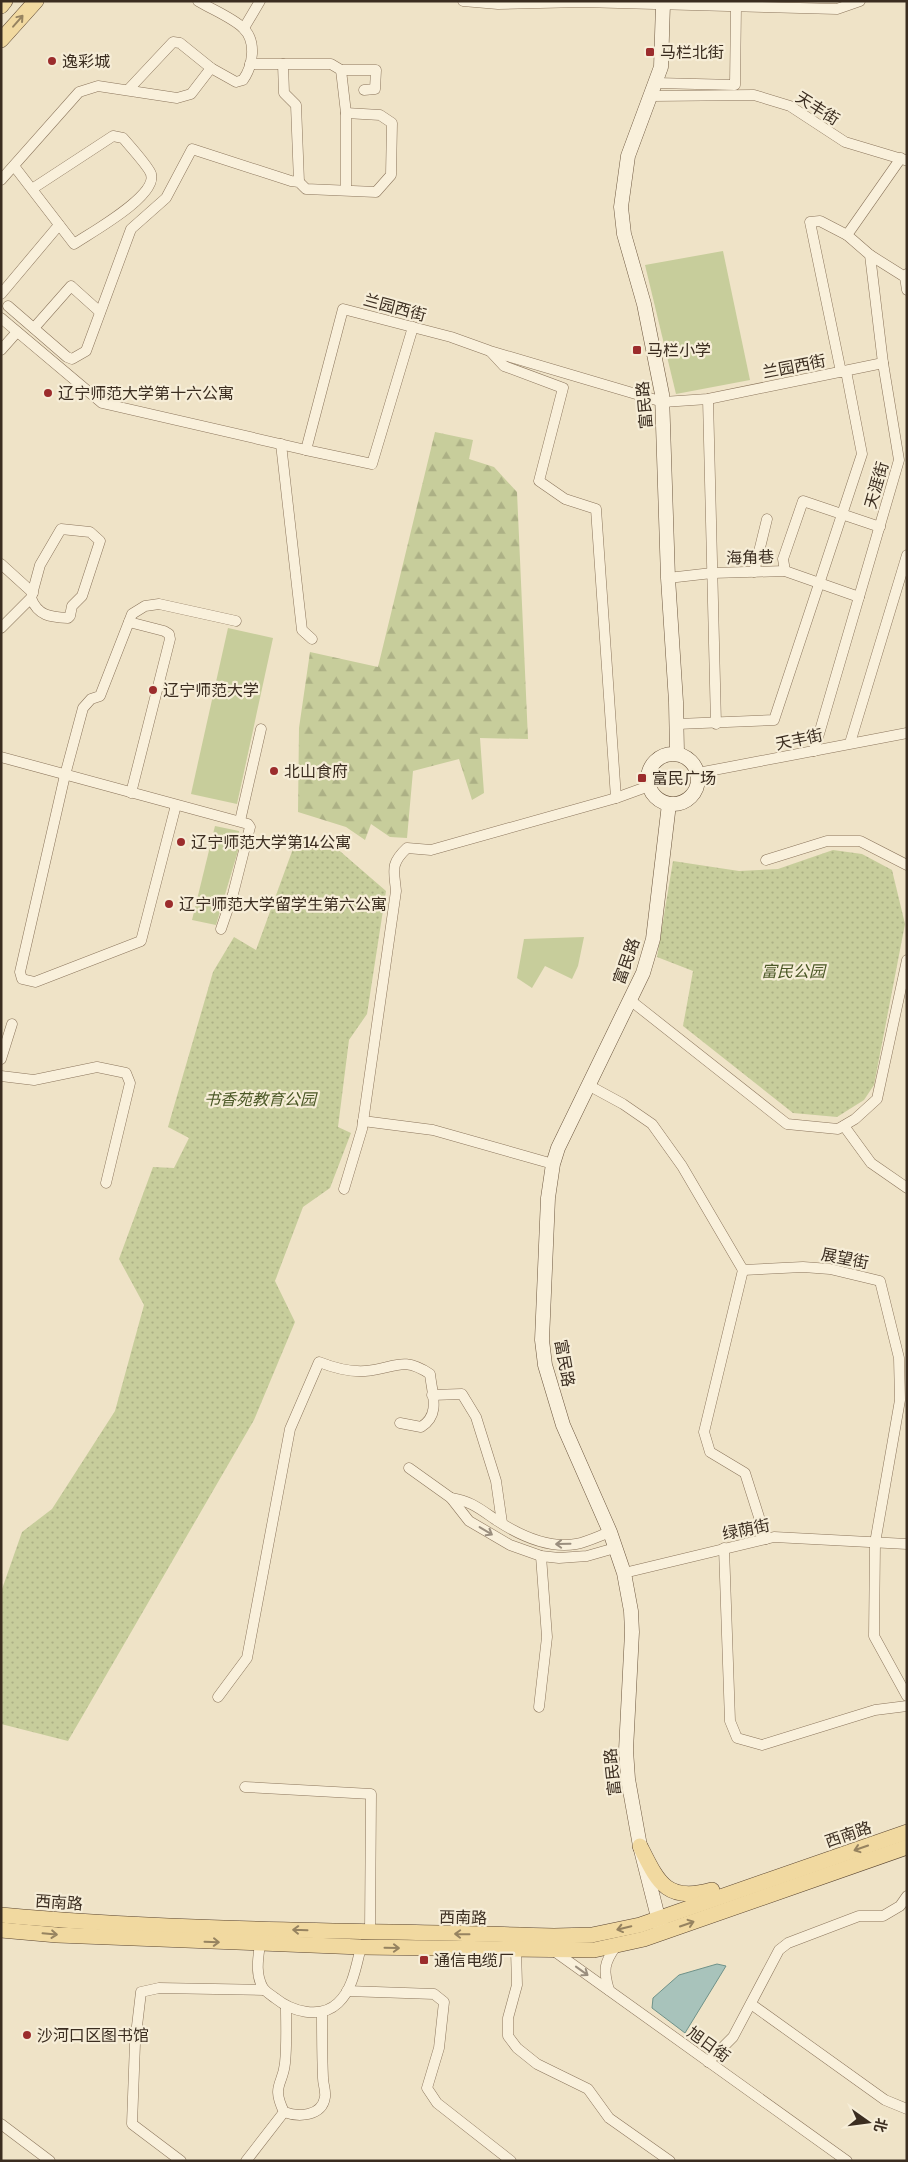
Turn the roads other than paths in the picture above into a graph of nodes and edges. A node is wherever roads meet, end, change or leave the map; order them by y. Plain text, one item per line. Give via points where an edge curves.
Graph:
1 (5, 1) edge
2 (36, 1) edge
3 (198, 1) edge
4 (260, 1) edge
5 (463, 1) edge
6 (860, 1) edge
7 (499, 3) edge
8 (663, 4) junction
9 (767, 4) edge
10 (1, 6) edge
11 (736, 6) junction
12 (244, 28) junction
13 (1, 40) edge
14 (250, 64) junction
15 (283, 64) junction
16 (211, 68) junction
17 (341, 70) junction
18 (654, 89) junction
19 (128, 90) junction
20 (364, 90) dead end
21 (346, 113) junction
22 (904, 159) edge
23 (14, 166) junction
24 (1, 180) edge
25 (298, 182) junction
26 (32, 190) junction
27 (346, 190) junction
28 (59, 224) junction
29 (847, 236) junction
30 (870, 255) junction
31 (906, 276) edge
32 (907, 290) edge
33 (1, 294) edge
34 (8, 306) dead end
35 (100, 312) junction
36 (1, 318) edge
37 (413, 327) junction
38 (34, 328) junction
39 (17, 332) junction
40 (1, 350) edge
41 (490, 351) junction
42 (882, 363) junction
43 (844, 371) junction
44 (708, 399) junction
45 (663, 402) junction
46 (280, 444) junction
47 (306, 450) junction
48 (843, 514) junction
49 (767, 518) dead end
50 (880, 528) junction
51 (907, 555) edge
52 (1, 564) edge
53 (785, 571) junction
54 (754, 572) junction
55 (712, 573) junction
56 (668, 578) junction
57 (820, 583) junction
58 (32, 595) junction
59 (859, 597) junction
60 (236, 621) dead end
61 (129, 622) junction
62 (1, 628) edge
63 (312, 639) dead end
64 (677, 724) junction
65 (716, 724) junction
66 (261, 728) dead end
67 (907, 733) edge
68 (850, 743) junction
69 (814, 751) junction
70 (677, 753) junction
71 (1, 757) edge
72 (698, 773) junction
73 (65, 775) junction
74 (649, 786) junction
75 (131, 793) junction
76 (616, 798) junction
77 (176, 804) junction
78 (670, 804) junction
79 (240, 821) junction
80 (766, 860) dead end
81 (907, 865) edge
82 (221, 929) dead end
83 (907, 960) edge
84 (630, 1000) junction
85 (12, 1024) dead end
86 (1, 1059) edge
87 (1, 1076) edge
88 (588, 1085) junction
89 (363, 1121) junction
90 (844, 1126) junction
91 (553, 1164) junction
92 (106, 1183) dead end
93 (907, 1188) edge
94 (344, 1189) dead end
95 (743, 1270) junction
96 (432, 1395) junction
97 (400, 1422) dead end
98 (409, 1468) dead end
99 (451, 1498) junction
100 (502, 1523) junction
101 (610, 1532) junction
102 (766, 1539) junction
103 (875, 1543) junction
104 (907, 1544) edge
105 (615, 1548) junction
106 (724, 1548) junction
107 (540, 1556) junction
108 (624, 1573) junction
109 (907, 1696) edge
110 (218, 1697) dead end
111 (907, 1706) edge
112 (539, 1707) dead end
113 (245, 1787) dead end
114 (907, 1832) edge
115 (640, 1846) junction
116 (907, 1847) edge
117 (760, 1883) junction
118 (907, 1896) edge
119 (1, 1915) edge
120 (660, 1925) junction
121 (1, 1930) edge
122 (370, 1932) junction
123 (260, 1944) junction
124 (616, 1946) junction
125 (361, 1947) junction
126 (516, 1950) junction
127 (554, 1951) junction
128 (264, 1990) junction
129 (609, 1990) junction
130 (347, 1991) junction
131 (751, 2004) junction
132 (286, 2007) junction
133 (322, 2012) junction
134 (708, 2062) junction
135 (907, 2109) edge
136 (284, 2112) junction
137 (1, 2124) edge
138 (50, 2161) edge
139 (181, 2161) edge
140 (246, 2161) edge
141 (511, 2161) edge
142 (670, 2161) edge
143 (847, 2161) edge

1 - 10 main road
13 -> 2 main road
3 - 12 street
4 - 12 street
5 - 7 street
6 - 9 street via 837,9
7 - 8 street
8 - 11 street
8 - 18 street, 富民路 via 661,68
9 - 11 street
11 - 18 street via 735,85
12 - 14 street via 252,46
14 - 15 street
14 - 16 street via 243,80 236,82
15 - 17 street via 330,64
15 - 25 street via 284,93 296,105
16 - 19 street via 190,94 177,98
16 - 19 street via 180,43 174,42
17 - 20 street via 376,70 376,89
17 - 21 street
18 - 22 street, 天丰街 via 754,95 790,106 844,142
18 - 45 street, 富民路 via 628,156 621,206 624,234 644,304
19 - 23 street via 98,86 79,92
21 - 27 street
21 - 27 street via 380,115 392,123 392,174 376,192
22 - 29 street
23 - 24 street
23 - 26 street
25 - 27 street via 306,189
25 - 35 street via 192,150 166,198 131,228
26 - 28 street
26 - 28 street via 113,136 123,138 151,174 151,184 140,200 74,244
28 - 33 street
29 - 30 street
29 - 43 street via 820,221 810,222
30 - 31 street
30 - 42 street, 天涯街
31 - 32 street
34 - 38 street
35 - 38 street via 71,286
35 - 38 street via 86,351 72,359
36 - 39 street
37 - 41 street, 兰园西街
37 - 47 street via 372,464
37 - 47 street, 兰园西街 via 343,309
39 - 40 street
39 - 46 street via 102,403
41 - 45 street, 兰园西街
41 - 76 street via 504,366 562,388 539,481 565,499 596,509
42 - 43 street, 兰园西街
42 - 50 street, 天涯街 via 899,460
43 - 44 street, 兰园西街
43 - 48 street via 862,454
44 - 45 street, 兰园西街
44 - 55 street
45 - 56 street, 富民路
46 - 47 street
46 - 63 street via 302,630
48 - 50 street
48 - 53 street via 803,501 783,560
48 - 57 street
49 - 54 street
50 - 59 street, 天涯街
51 - 68 street
52 - 58 street
53 - 54 street, 海角巷
53 - 57 street, 海角巷
54 - 55 street, 海角巷
55 - 56 street, 海角巷
55 - 65 street
56 - 64 street, 富民路
57 - 59 street, 海角巷
57 - 65 street via 774,720
58 - 58 street via 40,564 61,529 90,532 100,541 82,596 72,606 68,618 40,612 35,608
58 - 62 street
59 - 69 street, 天涯街
60 - 61 street via 159,604 145,606 132,614
61 - 73 street via 100,696 83,708
61 - 75 street via 164,631 170,639
64 - 65 street
64 - 70 street, 富民路
66 - 79 street
67 - 68 street, 天丰街
68 - 69 street, 天丰街
69 - 72 street, 天丰街
70 - 72 street via 689,758
70 - 74 street via 665,754 652,764 647,778
71 - 73 street
72 - 78 street via 692,796
73 - 75 street
73 - 77 street via 20,972 22,979 28,982 141,941
74 - 76 street
74 - 78 street via 656,798
75 - 77 street
76 - 89 street via 431,850 407,848 396,858 396,891
77 - 79 street
78 - 84 street, 富民路 via 653,939 643,973
79 - 82 street via 250,827 234,894
80 - 81 street via 827,841 860,842
83 - 90 street via 877,1099
84 - 88 street, 富民路
84 - 90 street via 788,1124 838,1129
85 - 86 street
87 - 92 street via 34,1080 97,1067 126,1073 130,1083
88 - 91 street, 富民路
88 - 95 street via 624,1104 652,1124 682,1166
89 - 91 street via 433,1130
89 - 94 street
90 - 93 street via 872,1163
91 - 101 street, 富民路 via 548,1198 542,1340 545,1365 563,1425
95 - 102 street via 704,1432 710,1452 745,1473
95 - 103 street, 展望街 via 803,1266 880,1281 899,1358 900,1400
96 - 97 street via 434,1414 429,1422 421,1427
96 - 100 street via 462,1394 476,1417 496,1481
96 - 110 street via 430,1374 418,1366 404,1363 366,1371 340,1370 319,1362 290,1429 247,1658
98 - 99 street
99 - 100 street via 468,1501
99 -> 107 street via 469,1521 510,1545
101 -> 100 street via 577,1544 558,1545 516,1532
101 - 105 street, 富民路
102 - 103 street, 绿荫街
102 - 106 street, 绿荫街
103 - 104 street, 绿荫街
103 - 109 street, 展望街 via 874,1636
105 - 107 street via 587,1556
105 - 108 street, 富民路
106 - 108 street, 绿荫街
106 - 111 street via 730,1721 737,1738 762,1745 875,1710
107 - 112 street via 547,1637
108 - 115 street, 富民路 via 632,1632 626,1750
113 - 122 street via 371,1794
114 -> 117 main road, 西南路
115 - 117 main road via 662,1884 677,1894 696,1895 727,1886
115 - 120 street, 富民路
120 -> 116 main road, 西南路
117 - 120 main road, 西南路
118 - 131 street via 900,1906 883,1916 859,1916 788,1943 779,1950
122 -> 119 main road, 西南路 via 68,1921
120 -> 122 main road, 西南路 via 640,1925 592,1935
120 - 124 main road, 西南路
121 -> 123 main road, 西南路
123 - 125 main road, 西南路
123 - 128 street via 257,1970
124 - 127 main road, 西南路
124 - 129 street via 607,1959 604,1974
125 -> 126 main road, 西南路
125 - 130 street
126 - 127 main road, 西南路
126 - 142 street via 517,1985 508,2018 508,2036 537,2064 588,2089 609,2118
127 -> 129 street, 旭日街
128 - 132 street
128 - 139 street via 159,1988 141,1992 135,2043 132,2124
129 - 134 street, 旭日街
130 - 133 street via 338,2004
130 - 141 street via 434,1994 444,2002 439,2048 427,2088 437,2103
131 - 134 street via 733,2037
131 - 135 street via 885,2100
132 - 133 street
132 - 136 street via 285,2065 277,2089
133 - 136 street via 325,2098 318,2110 294,2115
134 - 143 street, 旭日街
136 - 140 street
137 - 138 street

